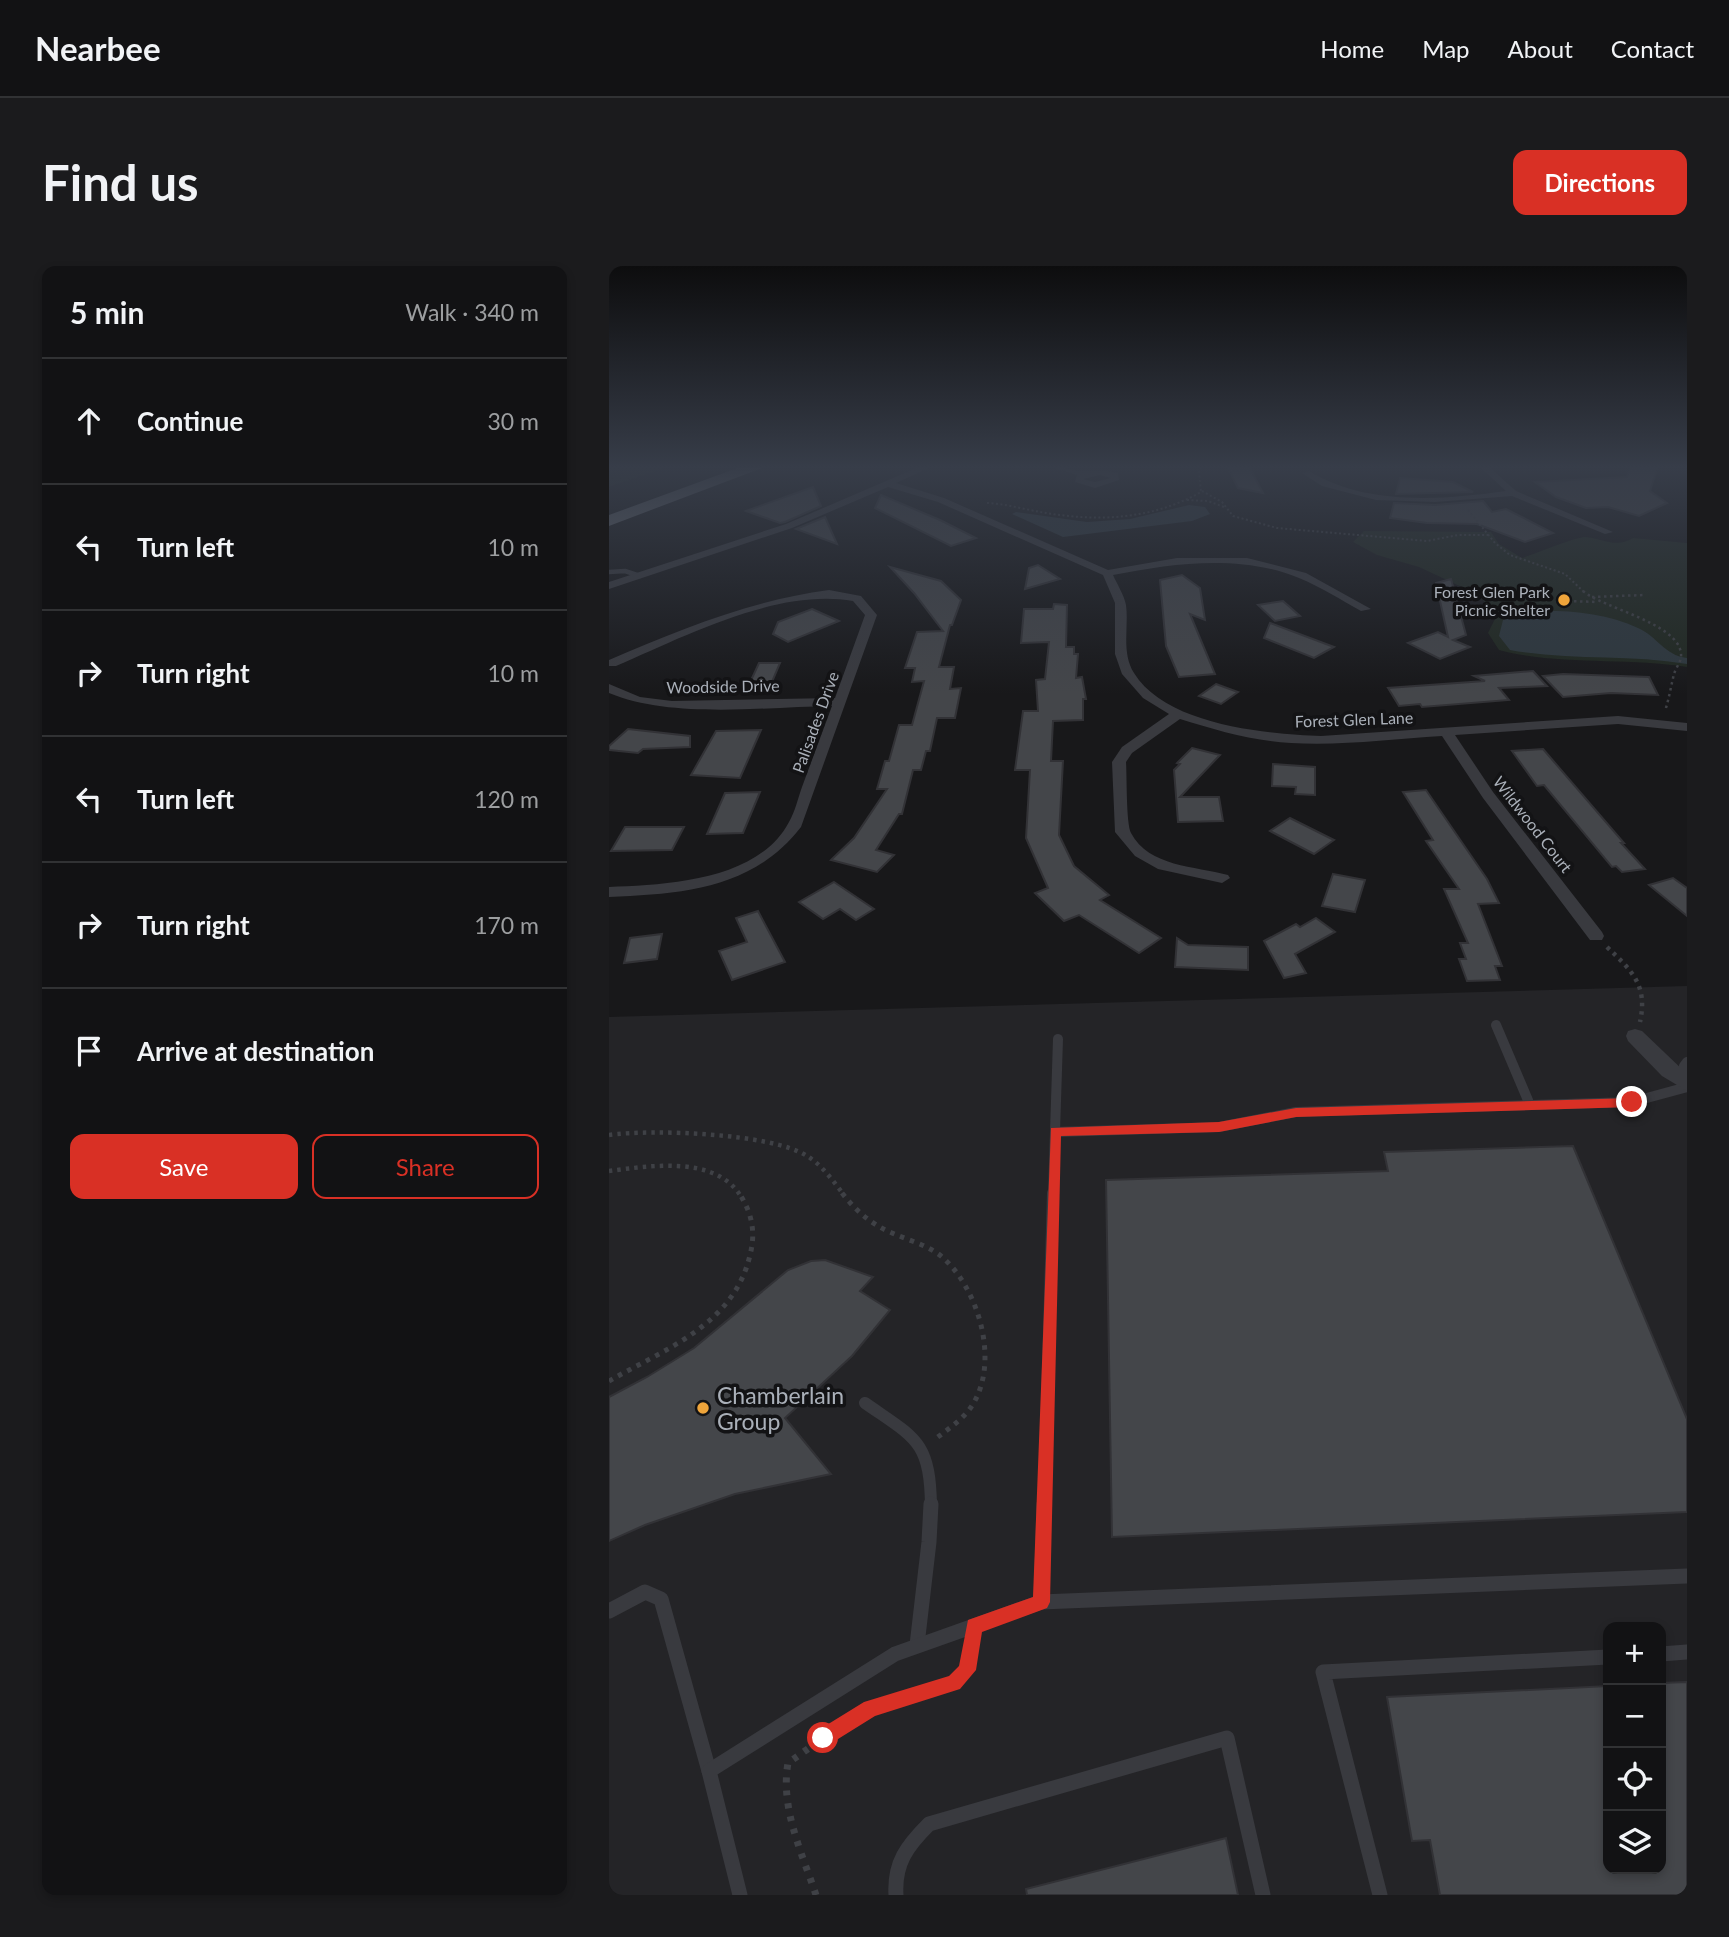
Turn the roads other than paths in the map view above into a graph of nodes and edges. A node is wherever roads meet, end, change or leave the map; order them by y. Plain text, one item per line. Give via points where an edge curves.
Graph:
1 (741, 542) edge
2 (1037, 542) edge
3 (609, 572) edge
4 (1107, 573) junction
5 (640, 576) junction
6 (609, 586) edge
7 (1365, 609) dead end
8 (610, 662) edge
9 (609, 679) edge
10 (609, 688) edge
11 (840, 702) junction
12 (1178, 714) junction
13 (1687, 727) edge
14 (1446, 732) junction
15 (1222, 878) dead end
16 (609, 892) edge
17 (1596, 936) road end
18 (1496, 1025) dead end
19 (1635, 1036) road end
20 (1058, 1039) dead end
21 (1687, 1062) edge
22 (1687, 1076) edge
23 (1687, 1085) edge
24 (1530, 1105) junction
25 (1055, 1132) junction
26 (865, 1403) dead end
27 (1687, 1576) edge
28 (1041, 1602) junction
29 (609, 1611) edge
30 (917, 1645) junction
31 (1687, 1652) edge
32 (1666, 1654) edge
33 (1603, 1657) edge
34 (709, 1772) junction
35 (740, 1895) edge
36 (896, 1895) edge
37 (1263, 1895) edge
38 (1380, 1895) edge

1 - 5 street
2 - 4 street
3 - 5 lane
4 - 7 street via 1186,559 1255,562 1295,572
4 - 12 street, Forest Glen Lane via 1120,603 1121,654 1128,674 1147,695
5 - 6 street
8 - 9 street via 617,669
8 - 11 street, Palisades Drive via 763,604 799,595 849,595 866,604 871,615
10 - 11 street, Woodside Drive via 637,700 671,705
11 - 16 street, Palisades Drive via 796,824 785,840 751,866 681,888
12 - 14 street, Forest Glen Lane via 1229,730 1289,739
12 - 15 street via 1138,741 1119,762 1122,832 1140,853 1163,866
13 - 14 street, Forest Glen Lane via 1605,720
14 - 17 street, Wildwood Court via 1487,795
18 - 24 lane
19 - 23 street
20 - 25 lane
21 - 22 lane
23 - 24 lane via 1632,1102
24 - 25 lane via 1296,1112 1219,1127
25 - 28 lane
26 - 30 lane via 917,1441 927,1464 931,1513
27 - 28 lane
28 - 30 lane
29 - 34 lane via 645,1592 661,1599
30 - 34 lane via 895,1654
31 - 32 lane
33 - 38 lane via 1323,1672
34 - 35 lane
36 - 37 lane via 902,1851 929,1824 1227,1738

